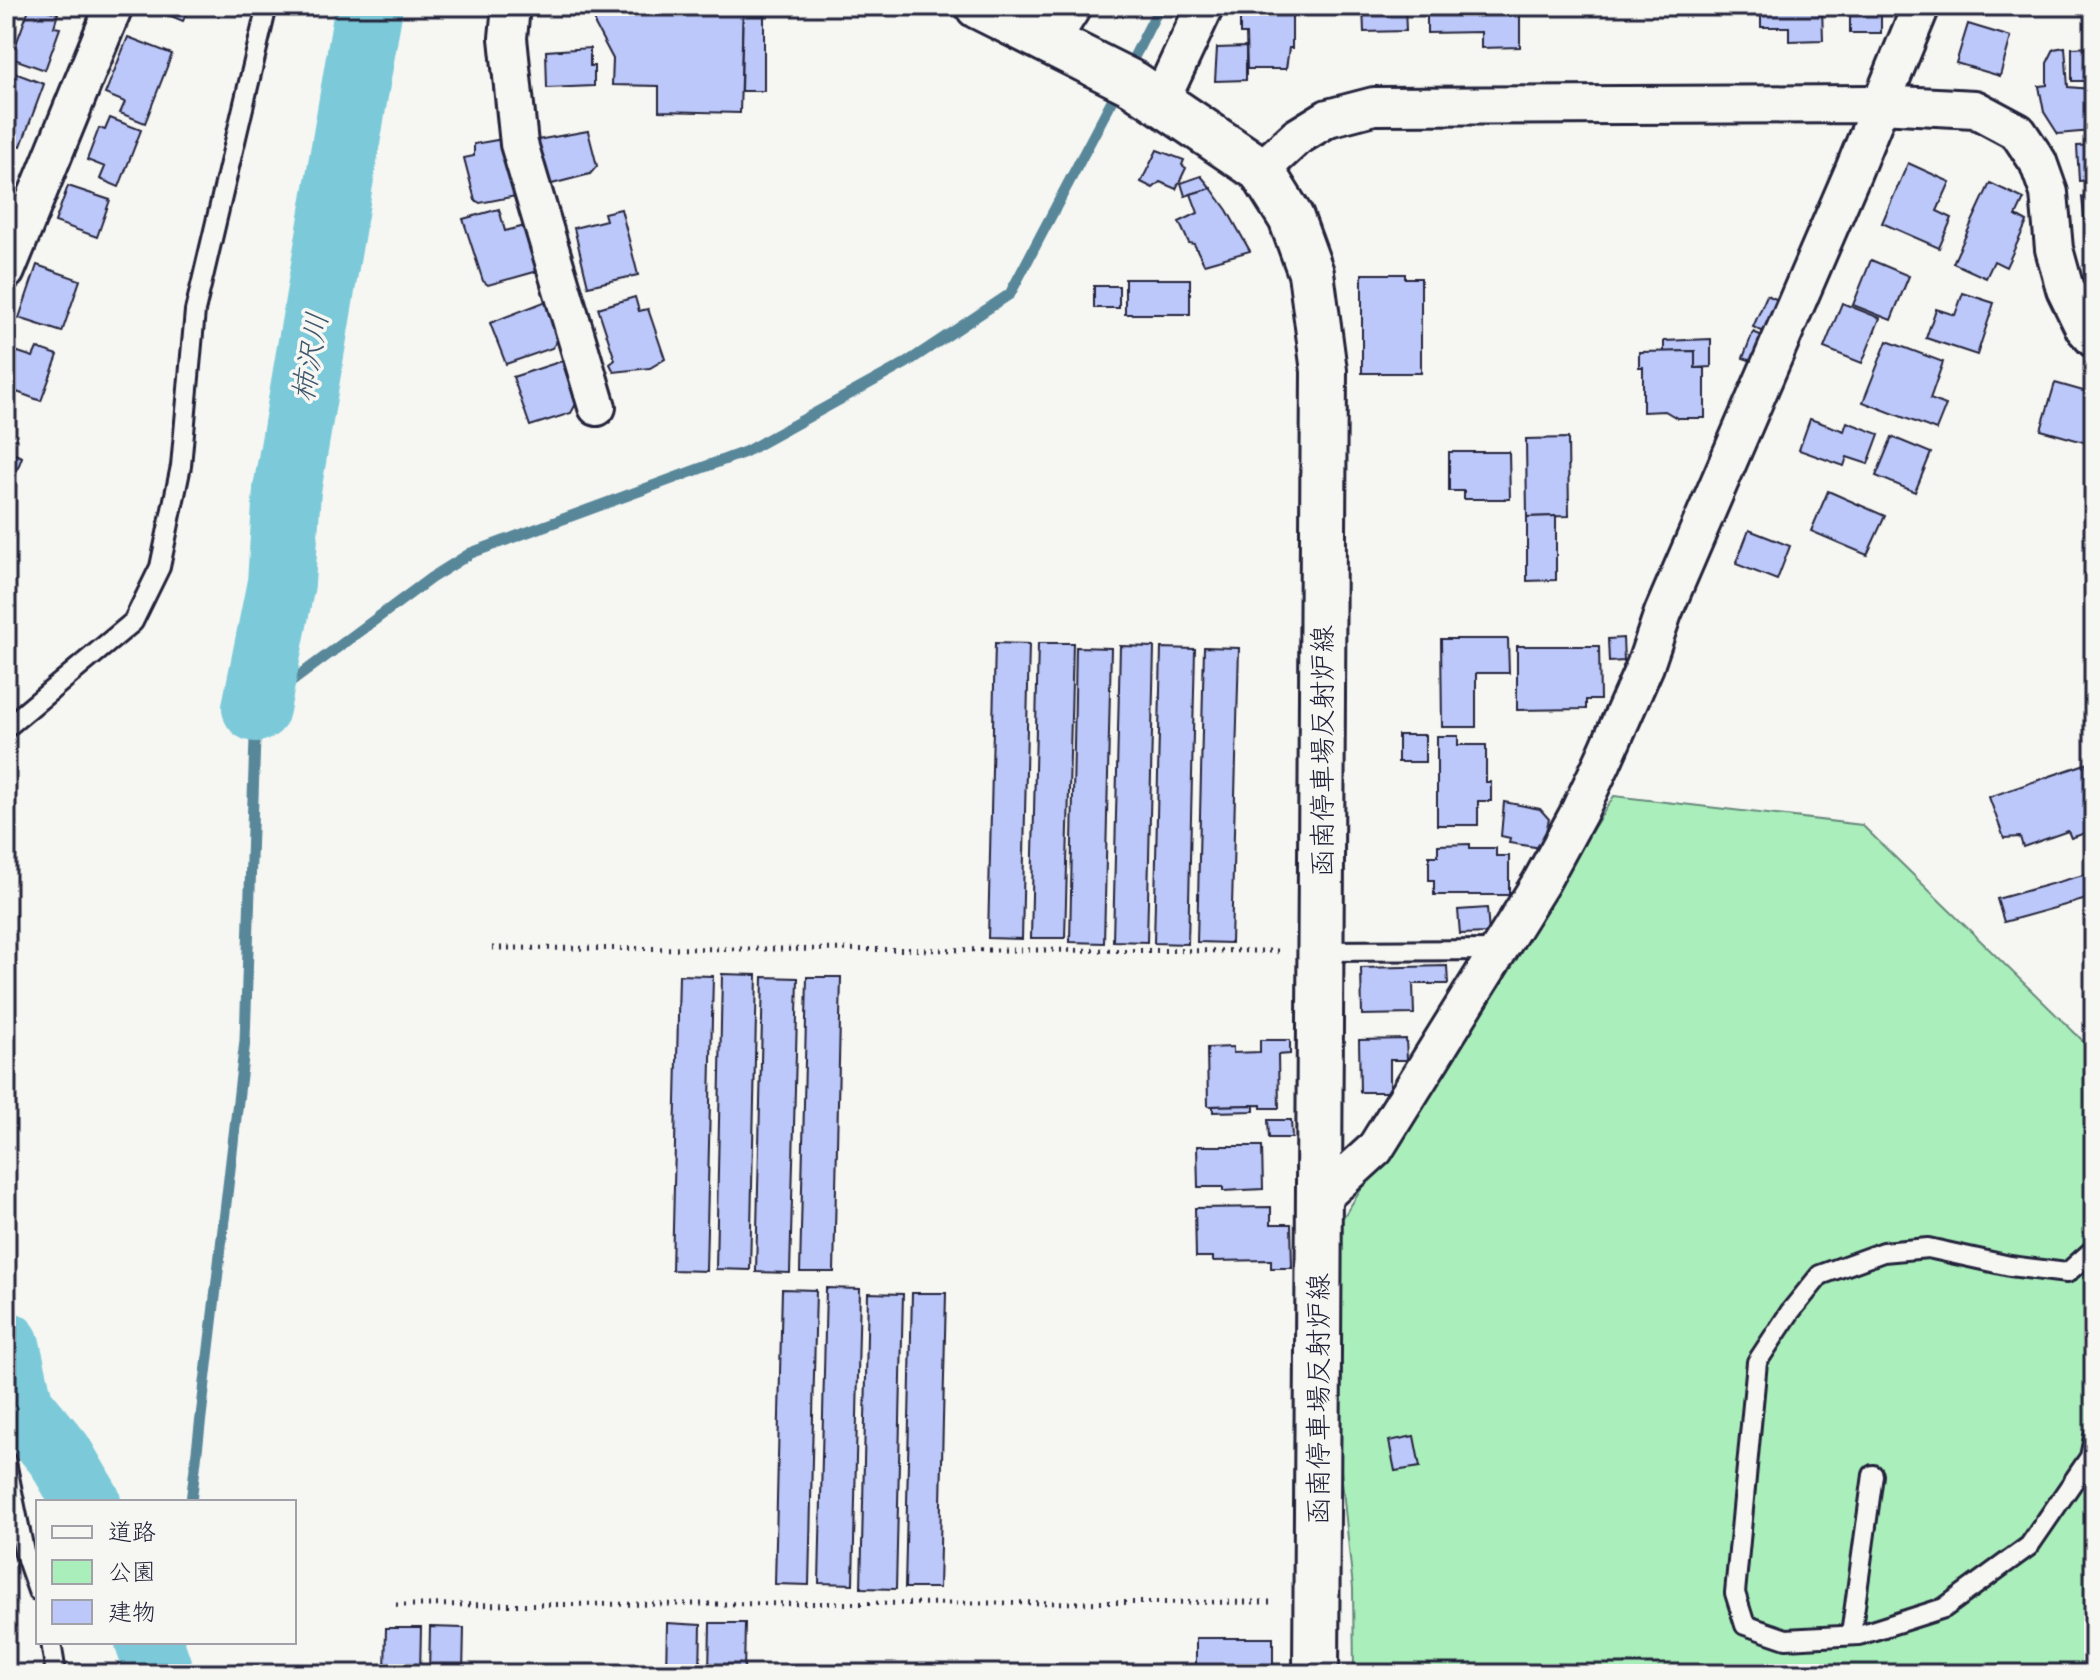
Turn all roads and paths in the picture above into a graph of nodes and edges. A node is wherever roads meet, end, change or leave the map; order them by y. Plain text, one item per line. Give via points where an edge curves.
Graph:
1 (114, 6) edge
2 (267, 6) edge
3 (511, 6) edge
4 (978, 6) edge
5 (1205, 6) edge
6 (1921, 6) edge
7 (1061, 32) edge
8 (1147, 92) junction
9 (1879, 104) junction
10 (1261, 170) junction
11 (6, 271) edge
12 (2094, 339) edge
13 (597, 407) dead end
14 (6, 728) edge
15 (492, 948) dead end
16 (1499, 950) junction
17 (1321, 951) junction
18 (1319, 1200) junction
19 (2094, 1249) edge
20 (2094, 1437) edge
21 (6, 1462) edge
22 (1873, 1475) dead end
23 (36, 1585) edge
24 (1317, 1602) junction
25 (396, 1605) dead end
26 (1851, 1635) junction
27 (51, 1644) edge
28 (56, 1674) edge
29 (1316, 1674) edge

1 - 11 street
2 - 14 lane via 195,311 181,466 160,567 133,622
3 - 13 street via 508,38 519,144
4 - 7 main road, 函南停車場反射炉線
5 - 8 street
6 - 9 street
7 - 8 main road, 函南停車場反射炉線
8 - 10 main road, 函南停車場反射炉線
9 - 10 street via 1374,106 1328,118
9 - 12 street via 1975,109 2018,132 2038,162 2049,193 2054,249 2065,289
9 - 16 street via 1603,761 1556,855
10 - 17 main road, 函南停車場反射炉線 via 1291,218 1311,273 1324,371
15 - 17 path
16 - 17 lane
16 - 18 street via 1375,1149
17 - 18 main road, 函南停車場反射炉線
18 - 24 main road, 函南停車場反射炉線
19 - 26 lane via 2067,1273 1928,1248 1883,1252 1820,1275 1757,1362 1735,1593 1745,1625 1786,1639
20 - 26 lane via 2090,1457 2029,1546 1944,1608
21 - 23 lane
22 - 26 lane
24 - 25 path
24 - 29 main road, 函南停車場反射炉線
27 - 28 lane

